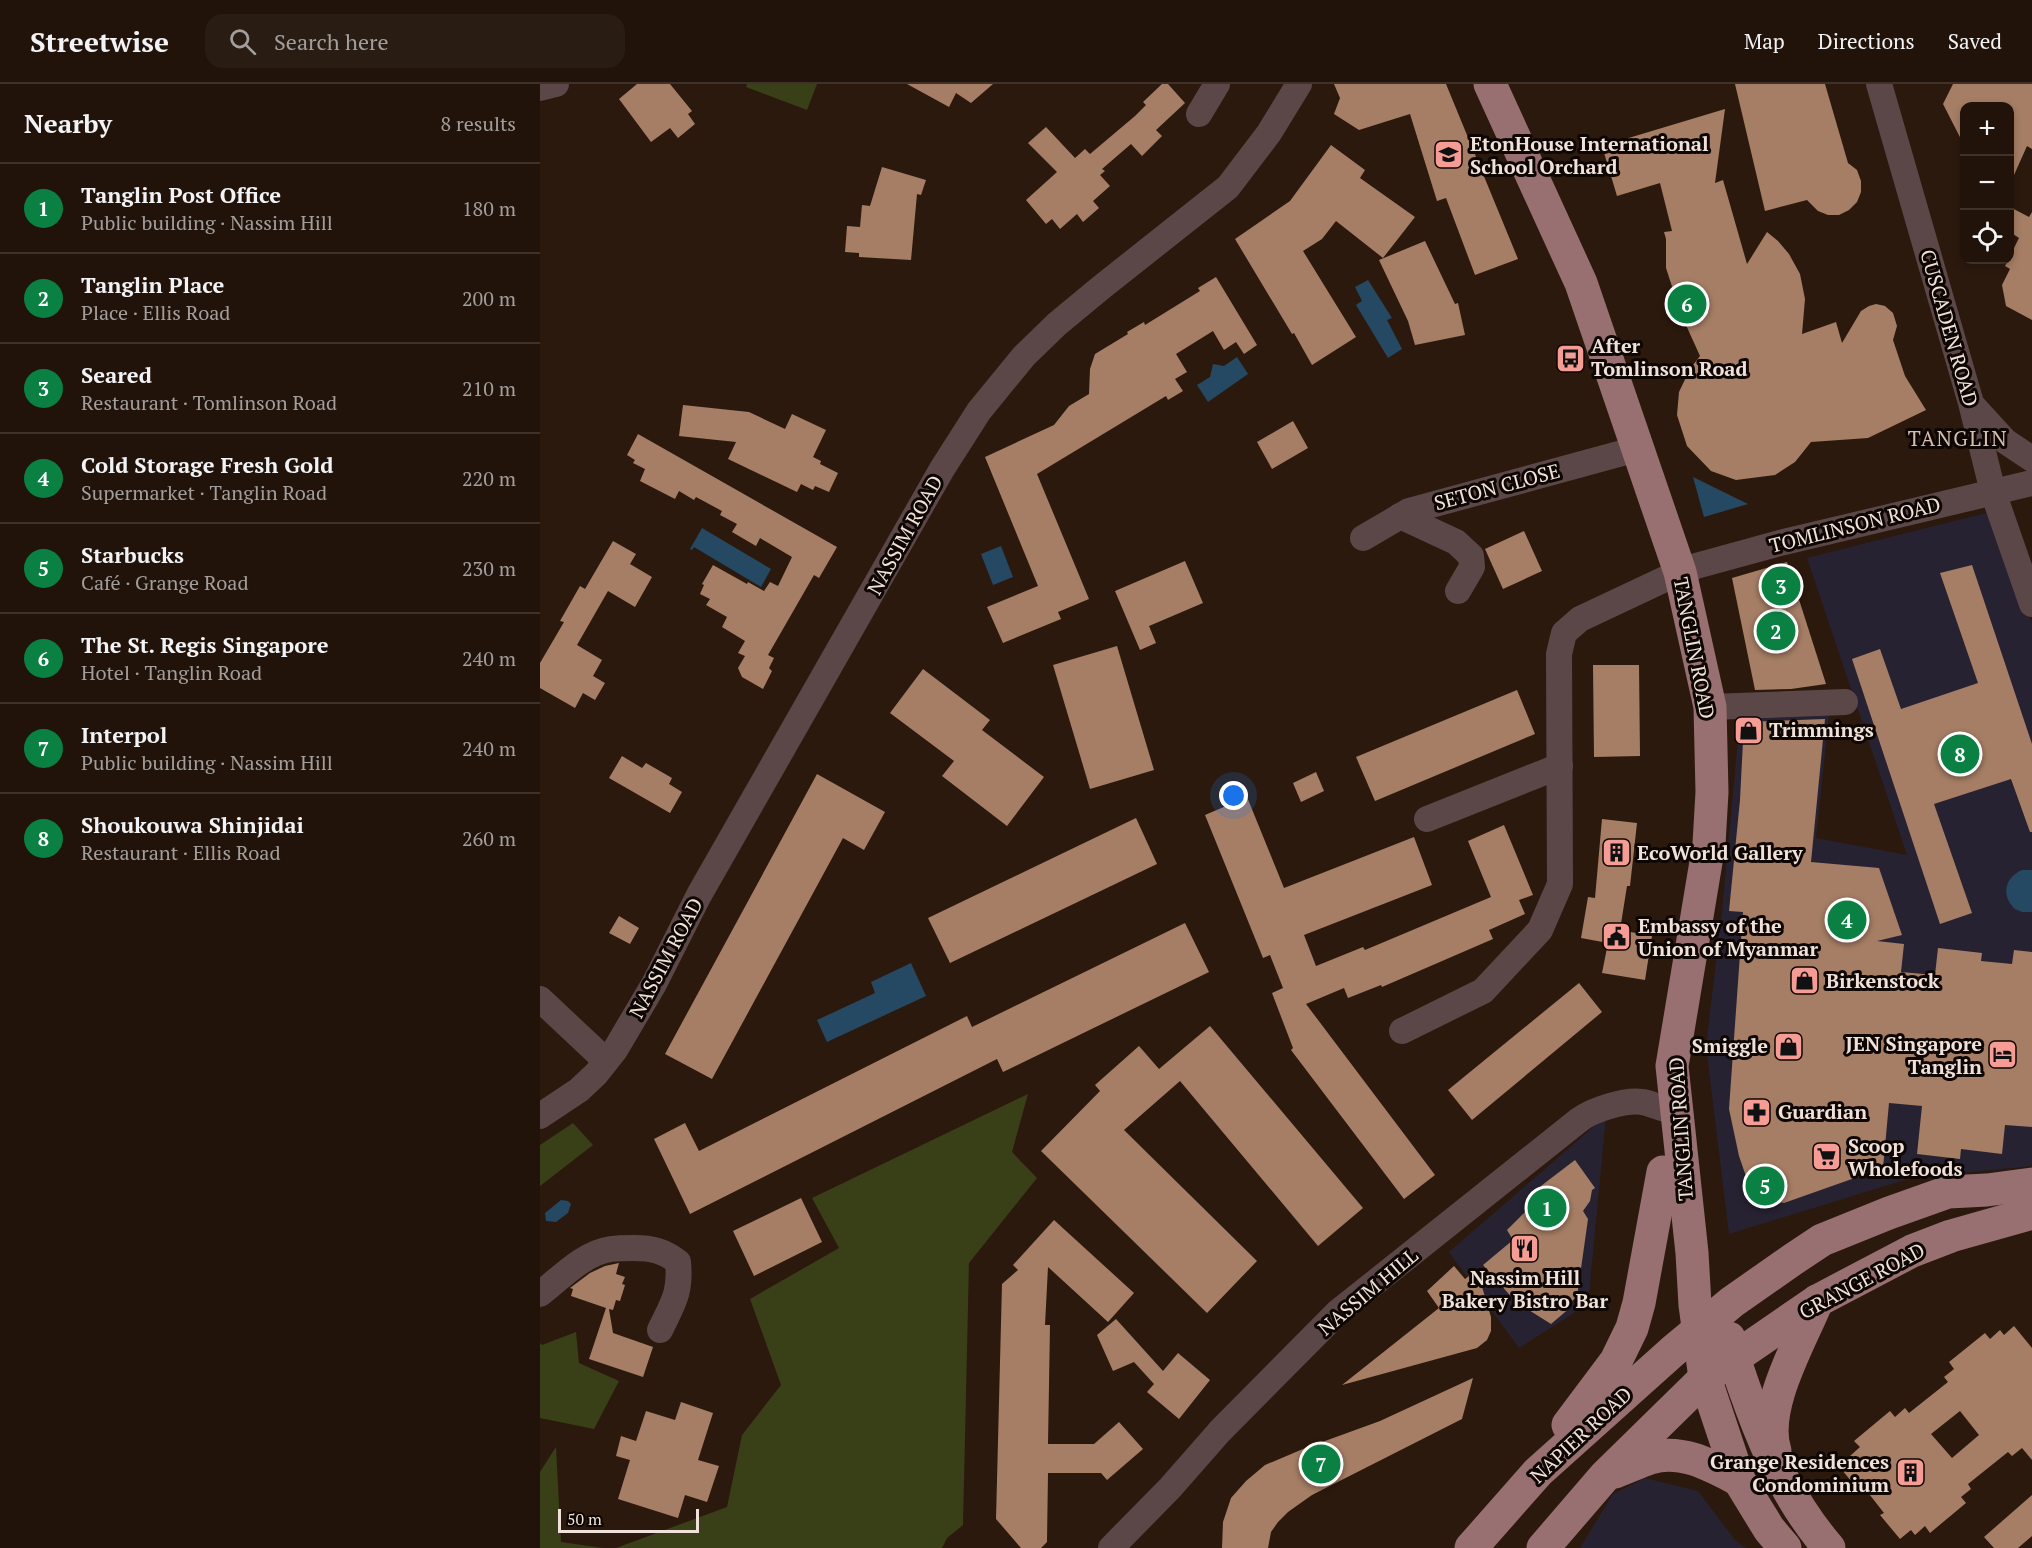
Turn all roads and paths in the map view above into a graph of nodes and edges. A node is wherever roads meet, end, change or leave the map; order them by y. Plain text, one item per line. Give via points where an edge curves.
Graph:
1 (556, 84) edge
2 (1217, 84) edge
3 (1299, 84) edge
4 (1490, 84) edge
5 (1879, 84) edge
6 (540, 88) edge
7 (1199, 114) dead end
8 (1971, 403) junction
9 (1637, 449) junction
10 (2032, 459) edge
11 (2032, 483) edge
12 (1993, 492) junction
13 (1400, 516) junction
14 (1363, 538) dead end
15 (1680, 572) junction
16 (1458, 591) dead end
17 (2032, 604) edge
18 (1845, 702) dead end
19 (1710, 707) junction
20 (1560, 766) junction
21 (1427, 819) dead end
22 (540, 999) edge
23 (1402, 1031) dead end
24 (606, 1062) junction
25 (1672, 1066) junction
26 (1665, 1109) junction
27 (540, 1116) edge
28 (1663, 1172) junction
29 (2032, 1185) edge
30 (2032, 1213) edge
31 (540, 1294) edge
32 (1817, 1301) junction
33 (1706, 1314) junction
34 (660, 1330) dead end
35 (1734, 1360) junction
36 (1705, 1378) junction
37 (1538, 1472) junction
38 (1605, 1476) junction
39 (1739, 1480) junction
40 (1786, 1487) junction
41 (1111, 1548) edge
42 (1471, 1548) edge
43 (1544, 1548) edge
44 (1785, 1548) edge
45 (1828, 1548) edge

1 - 6 street
2 - 7 street
3 - 24 street, NASSIM ROAD via 1269,133 1228,187 1057,324 1024,356 979,411 942,469 699,895 654,984
4 - 9 main road, TANGLIN ROAD via 1581,283
5 - 8 street, CUSCADEN ROAD
8 - 10 street via 2005,441
8 - 12 street, CUSCADEN ROAD
9 - 13 street, SETON CLOSE
9 - 15 main road, TANGLIN ROAD
11 - 12 street, TOMLINSON ROAD
12 - 15 street, TOMLINSON ROAD via 1784,542
12 - 17 street, CUSCADEN ROAD
13 - 14 street, SETON CLOSE
13 - 16 street via 1456,543 1471,556 1472,567
15 - 19 main road, TANGLIN ROAD
15 - 20 street, TOMLINSON ROAD via 1580,619 1564,633 1558,654
18 - 19 street
19 - 25 main road, TANGLIN ROAD via 1709,844
20 - 21 street
20 - 23 street, TOMLINSON ROAD via 1560,884 1540,930 1483,991
22 - 24 street
24 - 27 street, NASSIM ROAD via 579,1090
25 - 26 main road
25 - 33 main road, TANGLIN ROAD via 1692,1253
26 - 28 main road
26 - 41 street, NASSIM HILL via 1640,1101 1585,1115 1338,1312
28 - 33 main road via 1667,1245 1673,1263
28 - 37 main road via 1632,1328 1616,1361
29 - 33 main road via 1948,1192 1879,1216 1822,1240 1741,1296
30 - 32 main road, GRANGE ROAD via 1912,1251
31 - 34 street via 594,1254 629,1248 665,1252 678,1262 680,1279 677,1296
32 - 35 main road, GRANGE ROAD
32 - 40 main road via 1777,1398 1771,1440
33 - 35 main road, TANGLIN ROAD
33 - 36 main road, TANGLIN ROAD
33 - 37 main road, NAPIER ROAD
35 - 36 main road, GRANGE ROAD
35 - 40 main road, TANGLIN ROAD
36 - 38 main road
36 - 39 main road, TANGLIN ROAD
37 - 42 main road, NAPIER ROAD
38 - 39 main road via 1652,1457 1680,1456
38 - 43 main road
39 - 44 main road, TANGLIN ROAD
40 - 45 main road, TANGLIN ROAD

